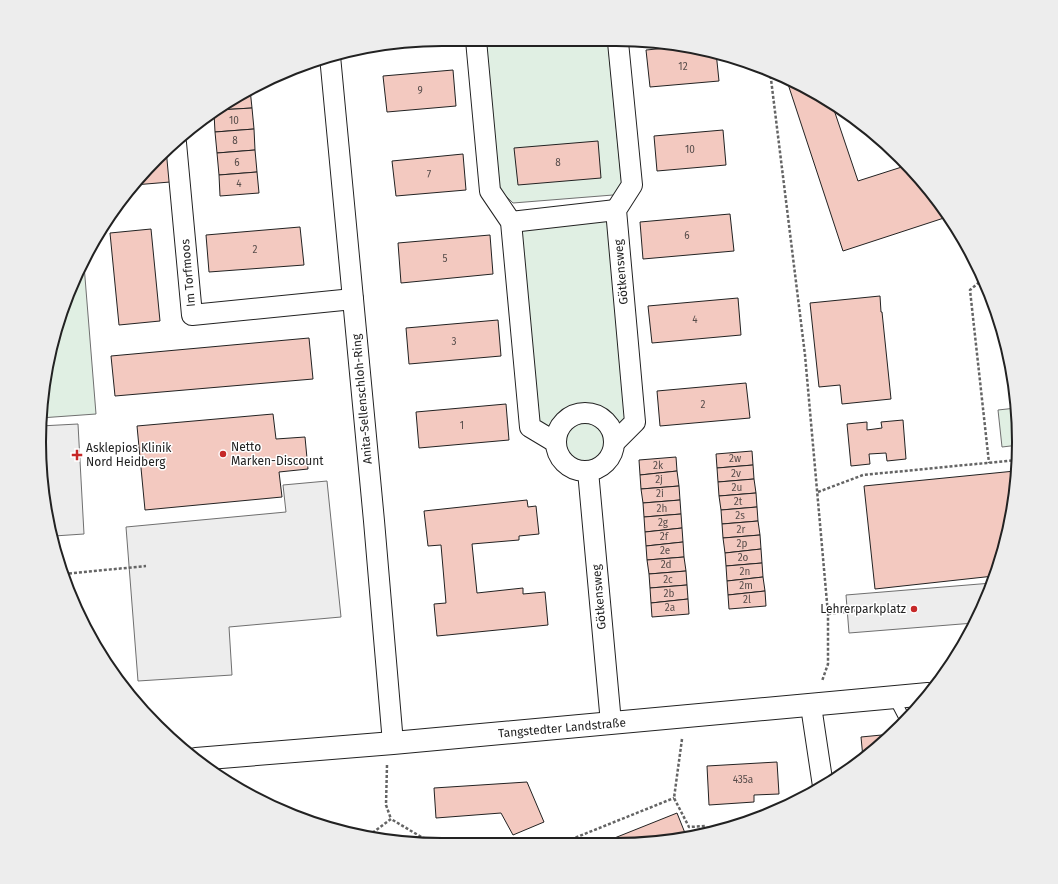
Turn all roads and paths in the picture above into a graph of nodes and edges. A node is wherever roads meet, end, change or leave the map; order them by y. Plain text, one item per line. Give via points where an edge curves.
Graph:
1 (477, 46) edge
2 (618, 46) edge
3 (331, 62) edge
4 (771, 77) edge
5 (176, 148) edge
6 (616, 210) junction
7 (511, 222) junction
8 (978, 282) edge
9 (353, 299) junction
10 (555, 442) junction
11 (614, 443) junction
12 (1011, 461) edge
13 (989, 463) junction
14 (588, 471) junction
15 (817, 492) junction
16 (146, 566) dead end
17 (69, 574) edge
18 (868, 609) dead end
19 (828, 614) junction
20 (920, 695) edge
21 (894, 698) junction
22 (811, 706) junction
23 (903, 715) edge
24 (685, 716) junction
25 (611, 723) junction
26 (391, 743) junction
27 (204, 758) edge
28 (822, 780) edge
29 (674, 798) junction
30 (391, 819) junction
31 (707, 827) edge
32 (374, 832) edge
33 (422, 837) edge
34 (574, 838) edge

1 - 7 street via 490,192
2 - 6 street via 632,185
3 - 9 street, Anita-Sellenschloh-Ring
4 - 15 path via 805,355
5 - 9 street, Im Torfmoos via 192,315
6 - 7 street
6 - 11 street, Götkensweg via 635,422
7 - 10 street via 530,427
8 - 13 path via 970,290
9 - 26 street, Anita-Sellenschloh-Ring
10 - 11 street via 561,424 576,414 585,412 603,418 613,434
10 - 14 street via 557,452 569,467 578,471
11 - 14 street via 609,459 596,469
12 - 13 path
13 - 15 path via 863,475
14 - 25 street, Götkensweg
15 - 19 path
16 - 17 path
18 - 19 path
19 - 22 path via 828,664
20 - 21 street, Tangstedter Landstraße
21 - 22 street, Tangstedter Landstraße
21 - 23 lane
22 - 24 street, Tangstedter Landstraße
22 - 28 street
24 - 25 street, Tangstedter Landstraße
24 - 29 path
25 - 26 street, Tangstedter Landstraße
26 - 27 street, Tangstedter Landstraße
26 - 30 path via 386,805
29 - 31 path via 689,827
29 - 34 path
30 - 32 path
30 - 33 path

